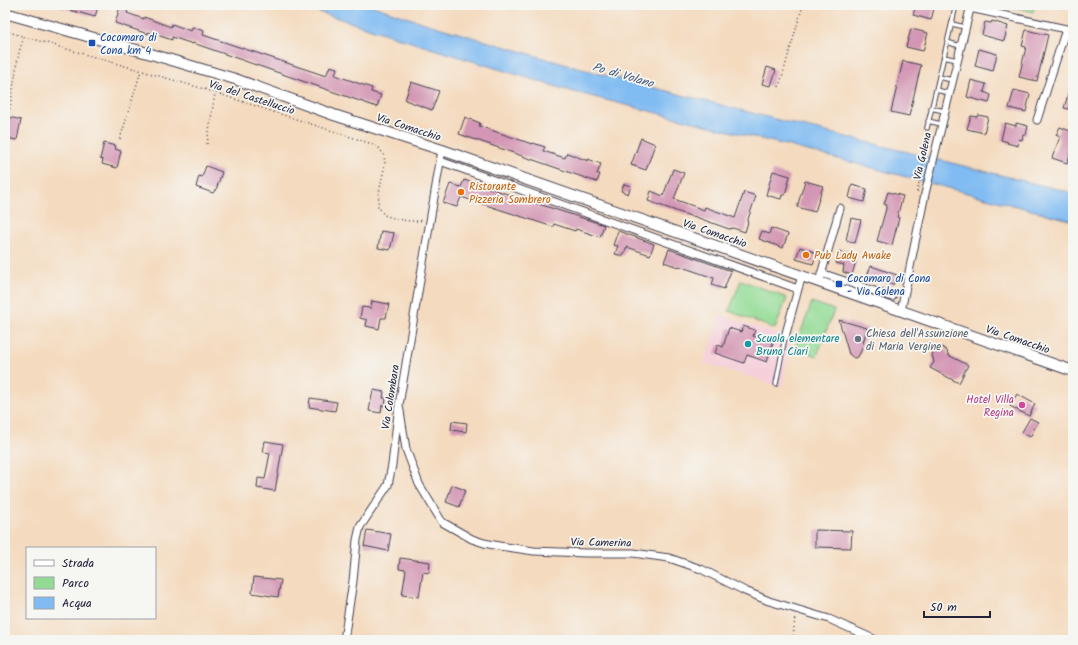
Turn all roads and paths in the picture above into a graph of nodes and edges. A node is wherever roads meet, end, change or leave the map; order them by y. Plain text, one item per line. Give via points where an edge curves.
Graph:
1 (803, 5) edge
2 (956, 5) edge
3 (970, 7) edge
4 (5, 13) edge
5 (952, 24) junction
6 (965, 27) junction
7 (5, 31) edge
8 (24, 37) junction
9 (947, 42) junction
10 (960, 46) junction
11 (944, 57) junction
12 (957, 60) junction
13 (141, 71) junction
14 (939, 77) junction
15 (952, 80) junction
16 (779, 87) dead end
17 (936, 90) junction
18 (215, 93) junction
19 (949, 93) junction
20 (931, 108) junction
21 (944, 111) junction
22 (9, 113) dead end
23 (1037, 120) dead end
24 (928, 121) junction
25 (941, 124) junction
26 (927, 128) dead end
27 (120, 139) dead end
28 (206, 144) dead end
29 (442, 150) junction
30 (462, 157) junction
31 (440, 161) junction
32 (459, 168) junction
33 (569, 195) junction
34 (565, 206) junction
35 (840, 208) dead end
36 (430, 216) junction
37 (646, 222) junction
38 (642, 233) junction
39 (740, 254) junction
40 (735, 267) junction
41 (802, 276) junction
42 (820, 278) junction
43 (798, 289) junction
44 (892, 297) dead end
45 (901, 311) junction
46 (785, 337) joint
47 (1073, 371) edge
48 (776, 384) dead end
49 (399, 405) junction
50 (794, 608) junction
51 (344, 640) edge
52 (793, 640) edge
53 (876, 640) edge

1 - 16 path
2 - 5 lane
3 - 6 street, Via Golena
3 - 23 street, Via Golena via 1066,30
4 - 29 main road, Via Comacchio via 208,71
5 - 6 lane
5 - 9 lane
6 - 10 street, Via Golena
7 - 8 path, Via del Castelluccio
8 - 13 path, Via del Castelluccio
8 - 22 path
9 - 10 lane
9 - 11 lane
10 - 12 street, Via Golena
11 - 12 lane
11 - 14 lane
12 - 15 street, Via Golena
13 - 18 path, Via del Castelluccio
13 - 27 path
14 - 15 lane
14 - 17 lane
15 - 19 street, Via Golena
17 - 19 lane
17 - 20 lane
18 - 28 path
18 - 36 path, Via del Castelluccio via 379,148 384,155 385,164 378,206 384,215 415,221
19 - 21 street, Via Golena
20 - 21 lane
20 - 24 lane
21 - 25 street, Via Golena
24 - 25 lane
24 - 26 lane
25 - 45 street, Via Golena
29 - 30 main road, Via Comacchio
29 - 31 street, Via Colombara
30 - 32 street
30 - 33 main road, Via Comacchio
31 - 32 street
31 - 36 street, Via Colombara
32 - 34 street
33 - 34 street
33 - 37 main road, Via Comacchio
34 - 38 street
35 - 42 street
36 - 49 street, Via Colombara
37 - 38 street
37 - 39 main road, Via Comacchio
38 - 40 street
39 - 40 street
39 - 41 main road, Via Comacchio
40 - 43 street
41 - 42 main road, Via Comacchio
41 - 43 street
42 - 44 street, Via Comacchio
42 - 45 main road, Via Comacchio
43 - 46 street
45 - 47 main road, Via Comacchio
46 - 48 lane
49 - 50 street, Via Camerina via 406,449 419,484 442,522 472,539 534,551 633,553 669,558 701,569 769,601
49 - 51 street, Via Colombara via 388,485 360,527
50 - 52 path
50 - 53 street, Via Camerina via 829,619

